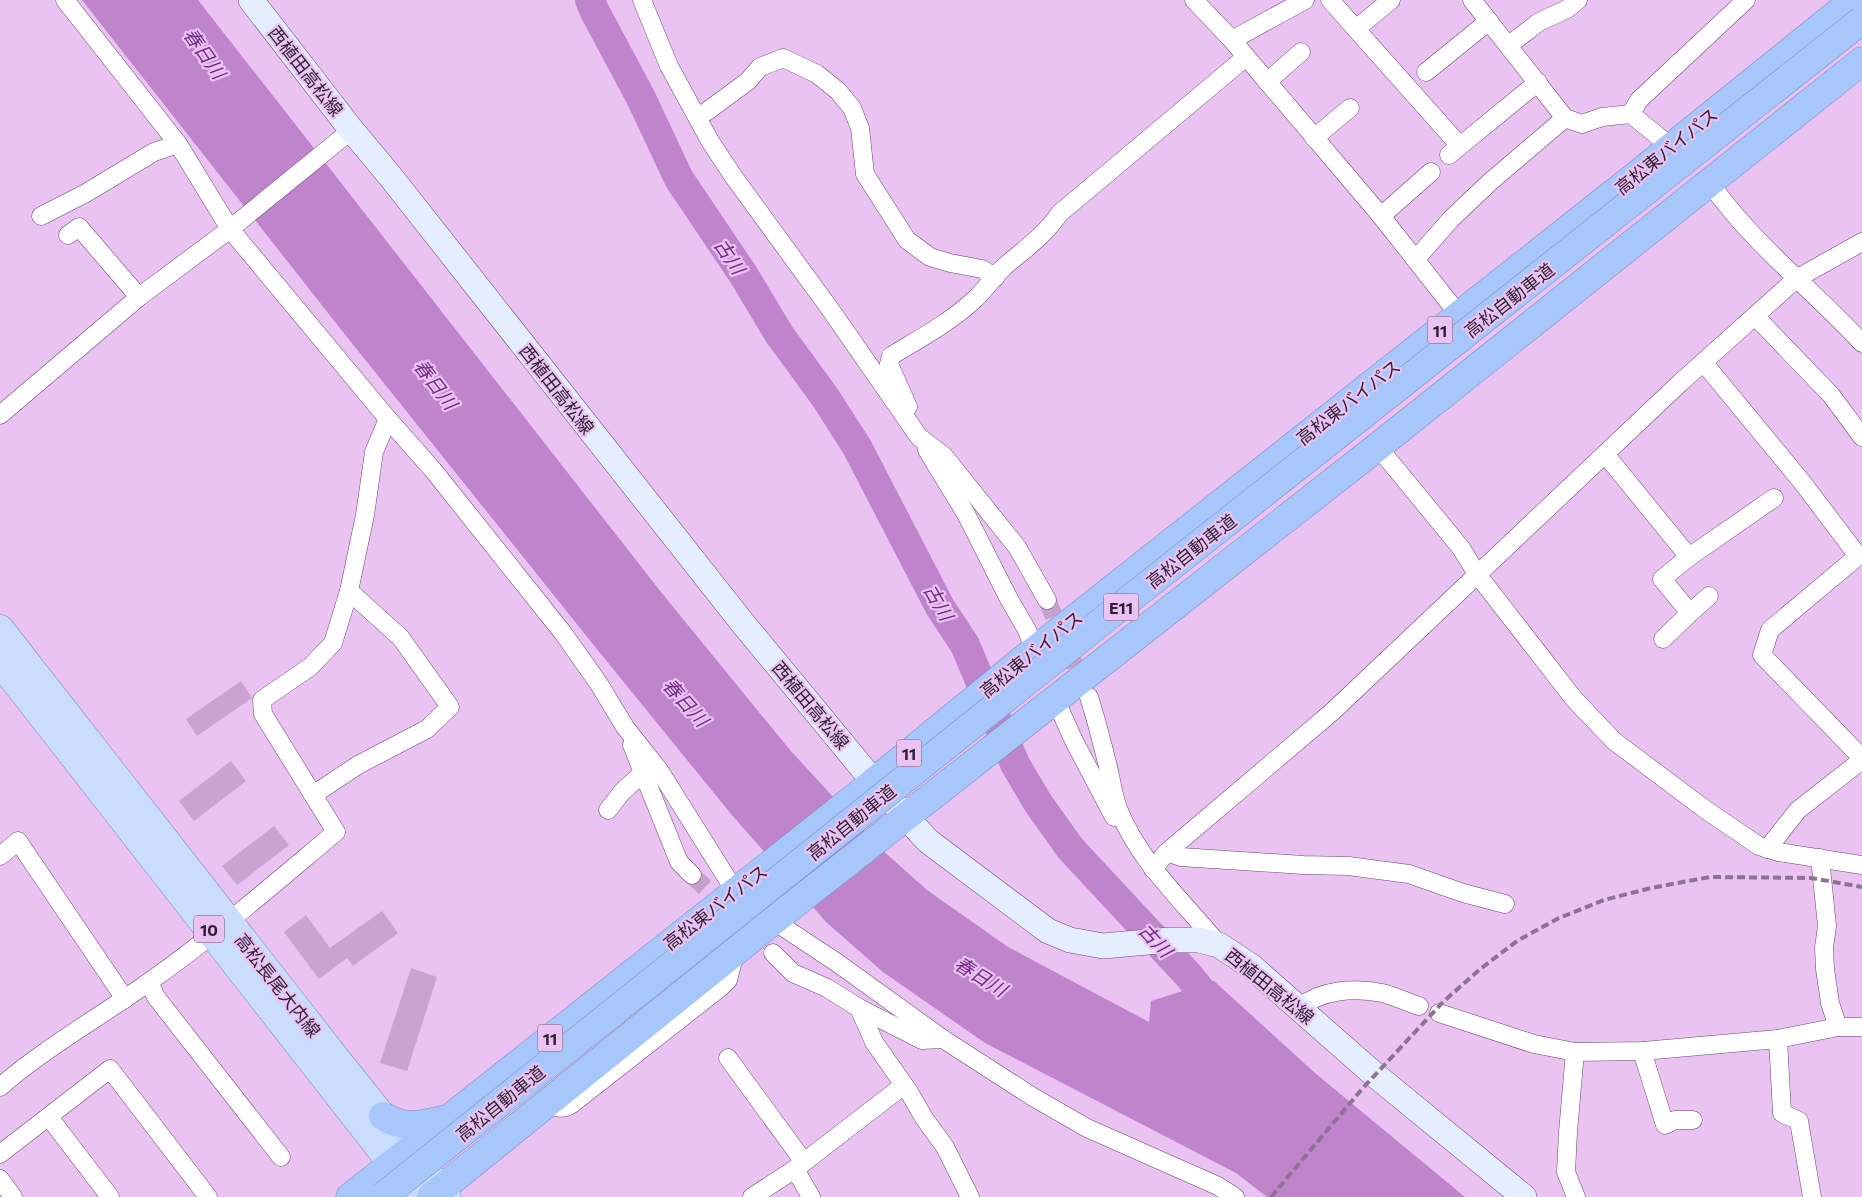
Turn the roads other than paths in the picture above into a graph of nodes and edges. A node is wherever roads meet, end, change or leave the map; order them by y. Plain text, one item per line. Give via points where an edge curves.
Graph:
1 (65, 0) edge
2 (251, 0) edge
3 (642, 0) edge
4 (1194, 0) edge
5 (1305, 0) edge
6 (1330, 0) edge
7 (1392, 0) edge
8 (1472, 0) edge
9 (1578, 0) edge
10 (1746, 0) edge
11 (1854, 0) edge
12 (1862, 20) edge
13 (1490, 21) junction
14 (1357, 28) junction
15 (657, 35) junction
16 (1232, 40) junction
17 (1862, 42) edge
18 (1509, 45) junction
19 (1301, 52) dead end
20 (1246, 57) junction
21 (1862, 61) edge
22 (1426, 72) dead end
23 (1267, 82) junction
24 (1538, 82) junction
25 (1350, 108) dead end
26 (706, 112) junction
27 (1631, 114) junction
28 (1565, 118) junction
29 (346, 132) junction
30 (1314, 138) junction
31 (178, 144) junction
32 (1671, 147) junction
33 (725, 164) junction
34 (1431, 172) dead end
35 (1710, 183) junction
36 (41, 216) dead end
37 (1381, 216) junction
38 (233, 226) junction
39 (68, 235) dead end
40 (1862, 242) edge
41 (1416, 259) junction
42 (995, 278) junction
43 (1796, 279) junction
44 (140, 297) junction
45 (1458, 316) junction
46 (1755, 316) junction
47 (1862, 343) edge
48 (1703, 362) junction
49 (0, 415) edge
50 (388, 418) junction
51 (907, 420) junction
52 (919, 437) junction
53 (1862, 437) edge
54 (1376, 448) junction
55 (1605, 454) junction
56 (1774, 498) dead end
57 (1690, 557) junction
58 (1477, 574) junction
59 (349, 591) junction
60 (1710, 596) dead end
61 (1046, 600) tunnel mouth
62 (1690, 613) junction
63 (0, 629) edge
64 (1663, 639) dead end
65 (1029, 654) junction
66 (0, 662) edge
67 (1089, 697) tunnel mouth
68 (1050, 702) junction
69 (625, 727) junction
70 (1862, 759) edge
71 (643, 773) junction
72 (866, 788) junction
73 (313, 795) junction
74 (608, 810) dead end
75 (898, 823) junction
76 (1767, 849) junction
77 (1139, 850) junction
78 (1167, 852) junction
79 (0, 856) edge
80 (1820, 858) junction
81 (1862, 864) edge
82 (1153, 868) junction
83 (692, 875) tunnel mouth
84 (743, 885) junction
85 (1505, 904) dead end
86 (778, 917) junction
87 (220, 927) junction
88 (1209, 942) junction
89 (772, 953) tunnel mouth
90 (149, 982) junction
91 (125, 999) junction
92 (1419, 1006) dead end
93 (858, 1008) junction
94 (1299, 1008) junction
95 (1439, 1013) dead end
96 (1838, 1027) junction
97 (1862, 1027) edge
98 (943, 1039) junction
99 (1778, 1040) junction
100 (1642, 1051) junction
101 (1575, 1052) junction
102 (728, 1058) dead end
103 (904, 1085) junction
104 (0, 1087) edge
105 (383, 1116) junction
106 (48, 1117) junction
107 (449, 1118) junction
108 (1693, 1120) dead end
109 (0, 1154) edge
110 (281, 1157) dead end
111 (401, 1157) junction
112 (799, 1166) junction
113 (0, 1179) edge
114 (434, 1195) edge
115 (13, 1197) edge
116 (110, 1197) edge
117 (208, 1197) edge
118 (350, 1197) edge
119 (382, 1197) edge
120 (408, 1197) edge
121 (752, 1197) edge
122 (811, 1197) edge
123 (970, 1197) edge
124 (1235, 1197) edge
125 (1524, 1197) edge
126 (1576, 1197) edge
127 (1812, 1197) edge

1 - 31 street
2 - 29 main road, 西植田高松線
3 - 15 street
4 - 16 street
5 - 16 street
6 - 14 street
7 - 14 street
8 - 13 street
9 - 18 street via 1567,9 1538,22
10 - 27 street via 1639,100
11 - 32 highway, 高松東バイパス / 11
12 - 119 highway, 高松自動車道 / E11, bridge via 1116,610
13 - 18 street
13 - 22 street
14 - 24 street via 1454,150
15 - 26 street
15 - 33 street via 669,66
16 - 20 street
17 - 120 highway, 高松自動車道 / E11 via 719,944
18 - 24 street
19 - 23 street
20 - 23 street
20 - 42 street via 1060,213 1039,238
21 - 35 highway
23 - 30 street
24 - 28 street
25 - 30 street
26 - 33 street
26 - 42 street via 748,81 760,67 783,58 817,74 838,90 852,108 860,128 865,174 907,240 930,257 982,269
27 - 28 street via 1602,117 1582,124
27 - 32 street
28 - 41 street via 1490,182
29 - 38 street
29 - 72 main road, 西植田高松線 via 390,176 740,621
30 - 37 street
31 - 36 street via 154,152
31 - 38 street
32 - 45 highway, 高松東バイパス / 11
33 - 51 street
34 - 37 street
35 - 43 street via 1733,213
35 - 54 highway
37 - 41 street
38 - 44 street
38 - 50 street
39 - 44 street via 79,227
40 - 43 street
41 - 45 street
42 - 51 street via 947,322 891,356 889,364 911,415
43 - 46 street
43 - 47 street
44 - 49 street
45 - 65 highway, 高松東バイパス / 11
46 - 48 street
46 - 53 street via 1831,395
48 - 55 street
48 - 70 street via 1858,556 1770,630 1762,654
50 - 59 street via 374,452
50 - 69 street via 562,633
51 - 52 street
52 - 61 street via 944,456 1017,547
52 - 65 street via 966,514 1027,630
54 - 58 street via 1461,548
54 - 68 highway
55 - 57 street
55 - 58 street
56 - 57 street
57 - 62 street via 1662,579
58 - 76 street via 1574,699 1614,741 1714,815
58 - 78 street via 1332,712
59 - 73 street via 333,643 310,667 262,700 262,714
59 - 73 street via 401,638 450,707 427,728 358,765
60 - 62 street
62 - 64 street
63 - 87 main road, 高松長尾大内線 / 10
65 - 72 highway, 高松東バイパス / 11
66 - 87 main road, 高松長尾大内線 / 10
67 - 77 street via 1119,811
68 - 75 highway
68 - 77 street via 1110,811
69 - 71 street
69 - 84 street
70 - 76 street via 1798,810
71 - 74 street
71 - 83 street via 680,862
72 - 75 main road, 西植田高松線
72 - 84 highway, 高松東バイパス / 11
73 - 87 street via 336,832
75 - 86 highway
75 - 88 main road, 西植田高松線 via 928,841 1048,931 1070,940 1102,946 1170,940
76 - 80 street
77 - 82 street
78 - 82 street
78 - 85 street via 1190,858 1348,866 1410,874
79 - 91 street via 18,841
80 - 81 street
80 - 96 street via 1827,926 1825,969 1830,1003
82 - 88 street via 1191,911
84 - 107 highway, 高松東バイパス / 11
86 - 98 street
86 - 114 highway
87 - 90 street
87 - 105 main road, 高松長尾大内線 / 10
87 - 111 main road, 高松長尾大内線 / 10
88 - 94 main road, 西植田高松線 via 1252,967
89 - 93 street via 793,973 827,988
90 - 91 street
90 - 110 street via 156,997
91 - 104 street
92 - 94 street via 1382,993 1352,989 1309,1000
93 - 98 street via 922,1040
93 - 103 street via 874,1042
94 - 125 main road, 西植田高松線 via 1374,1076
95 - 101 street via 1534,1044
96 - 97 street
96 - 99 street
98 - 124 street via 1087,1128 1218,1186
99 - 100 street
99 - 127 street via 1782,1113 1799,1121
100 - 101 street
100 - 108 street via 1665,1125 1675,1120
101 - 126 street via 1566,1172
102 - 112 street
103 - 112 street
103 - 123 street via 944,1147
105 - 107 highway via 405,1125 421,1125
105 - 111 main road, 高松長尾大内線 / 10
106 - 109 street
106 - 116 street
106 - 117 street via 110,1069
107 - 111 highway, 高松東バイパス / 11
111 - 114 main road, 高松長尾大内線 / 10
111 - 118 highway, 高松東バイパス / 11
112 - 121 street
112 - 122 street
113 - 115 street

